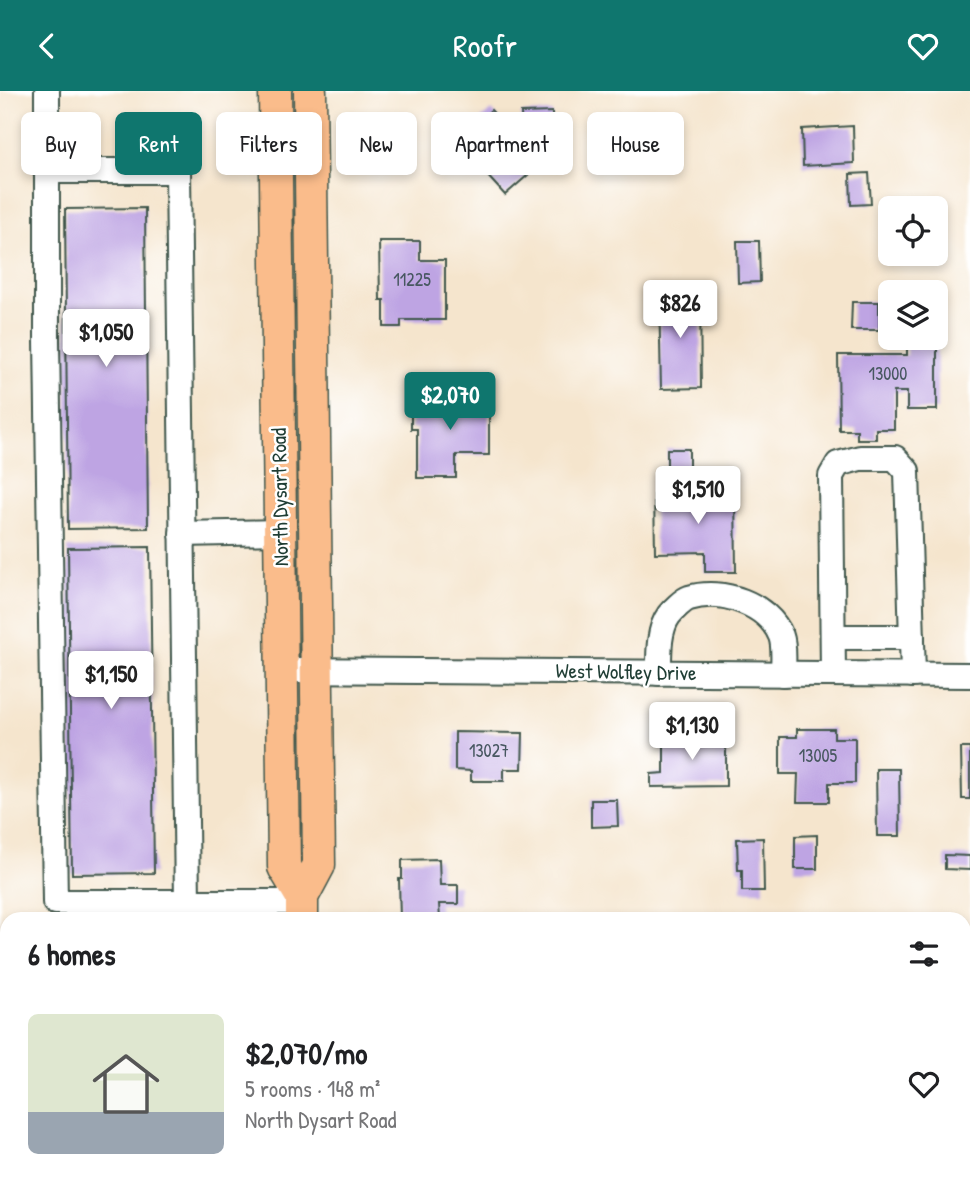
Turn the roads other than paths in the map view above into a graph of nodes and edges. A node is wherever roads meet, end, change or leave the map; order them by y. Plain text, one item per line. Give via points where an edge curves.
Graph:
1 (47, 91) edge
2 (275, 91) edge
3 (310, 91) edge
4 (47, 112) edge
5 (101, 171) edge
6 (46, 175) edge
7 (280, 532) junction
8 (182, 534) junction
9 (912, 636) junction
10 (833, 637) junction
11 (317, 669) junction
12 (282, 670) junction
13 (659, 673) junction
14 (783, 674) junction
15 (833, 674) junction
16 (913, 675) junction
17 (970, 675) edge
18 (187, 902) junction
19 (302, 906) edge

1 - 4 street
2 - 7 main road, North Dysart Road
3 - 11 main road, North Dysart Road
5 - 8 street via 178,171
6 - 18 street via 55,902
7 - 8 street
7 - 12 main road, North Dysart Road
8 - 18 street
9 - 10 street
9 - 10 street via 907,471 895,458 860,458 838,464 831,476
9 - 16 street
10 - 15 street
11 - 12 street, West Wolfley Drive
11 - 13 street, West Wolfley Drive
11 - 19 main road, North Dysart Road via 319,865
12 - 19 main road, North Dysart Road via 284,867
13 - 14 street, West Wolfley Drive
13 - 14 street via 668,617 687,599 712,596 746,602 772,620 782,639
14 - 15 street, West Wolfley Drive
15 - 16 street, West Wolfley Drive
16 - 17 street, West Wolfley Drive
18 - 19 street

